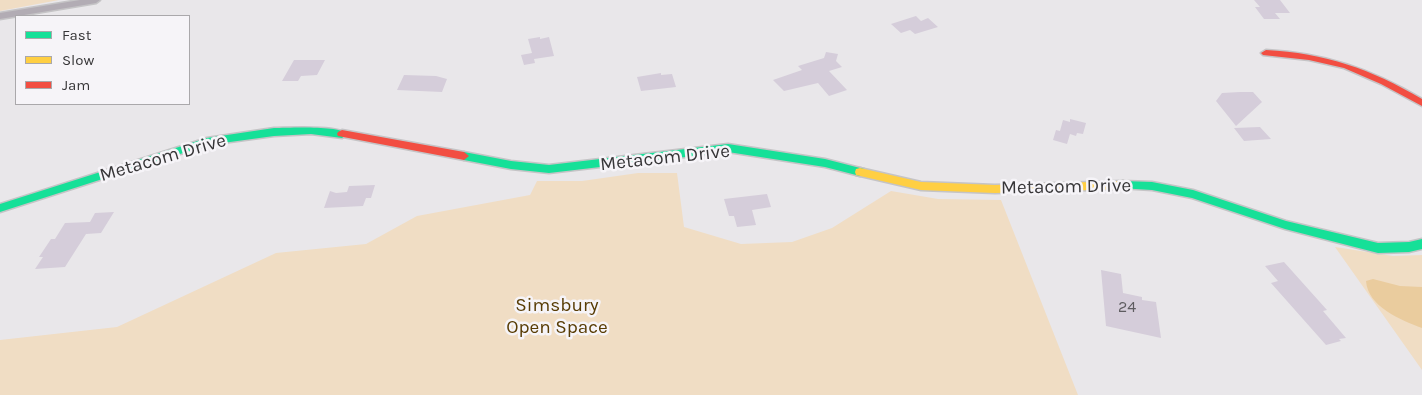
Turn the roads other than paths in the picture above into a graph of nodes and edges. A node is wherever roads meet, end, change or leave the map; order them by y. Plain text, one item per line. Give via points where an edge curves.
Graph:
1 (96, 0) edge
2 (0, 16) edge
3 (1266, 53) dead end
4 (1422, 103) edge
5 (0, 208) edge
6 (1422, 244) edge

1 - 2 street
3 - 4 street via 1323,56 1371,74
5 - 6 street, Metacom Drive via 207,142 274,132 311,131 347,134 548,169 728,148 825,163 921,186 995,189 1104,184 1152,186 1193,194 1284,225 1378,248

